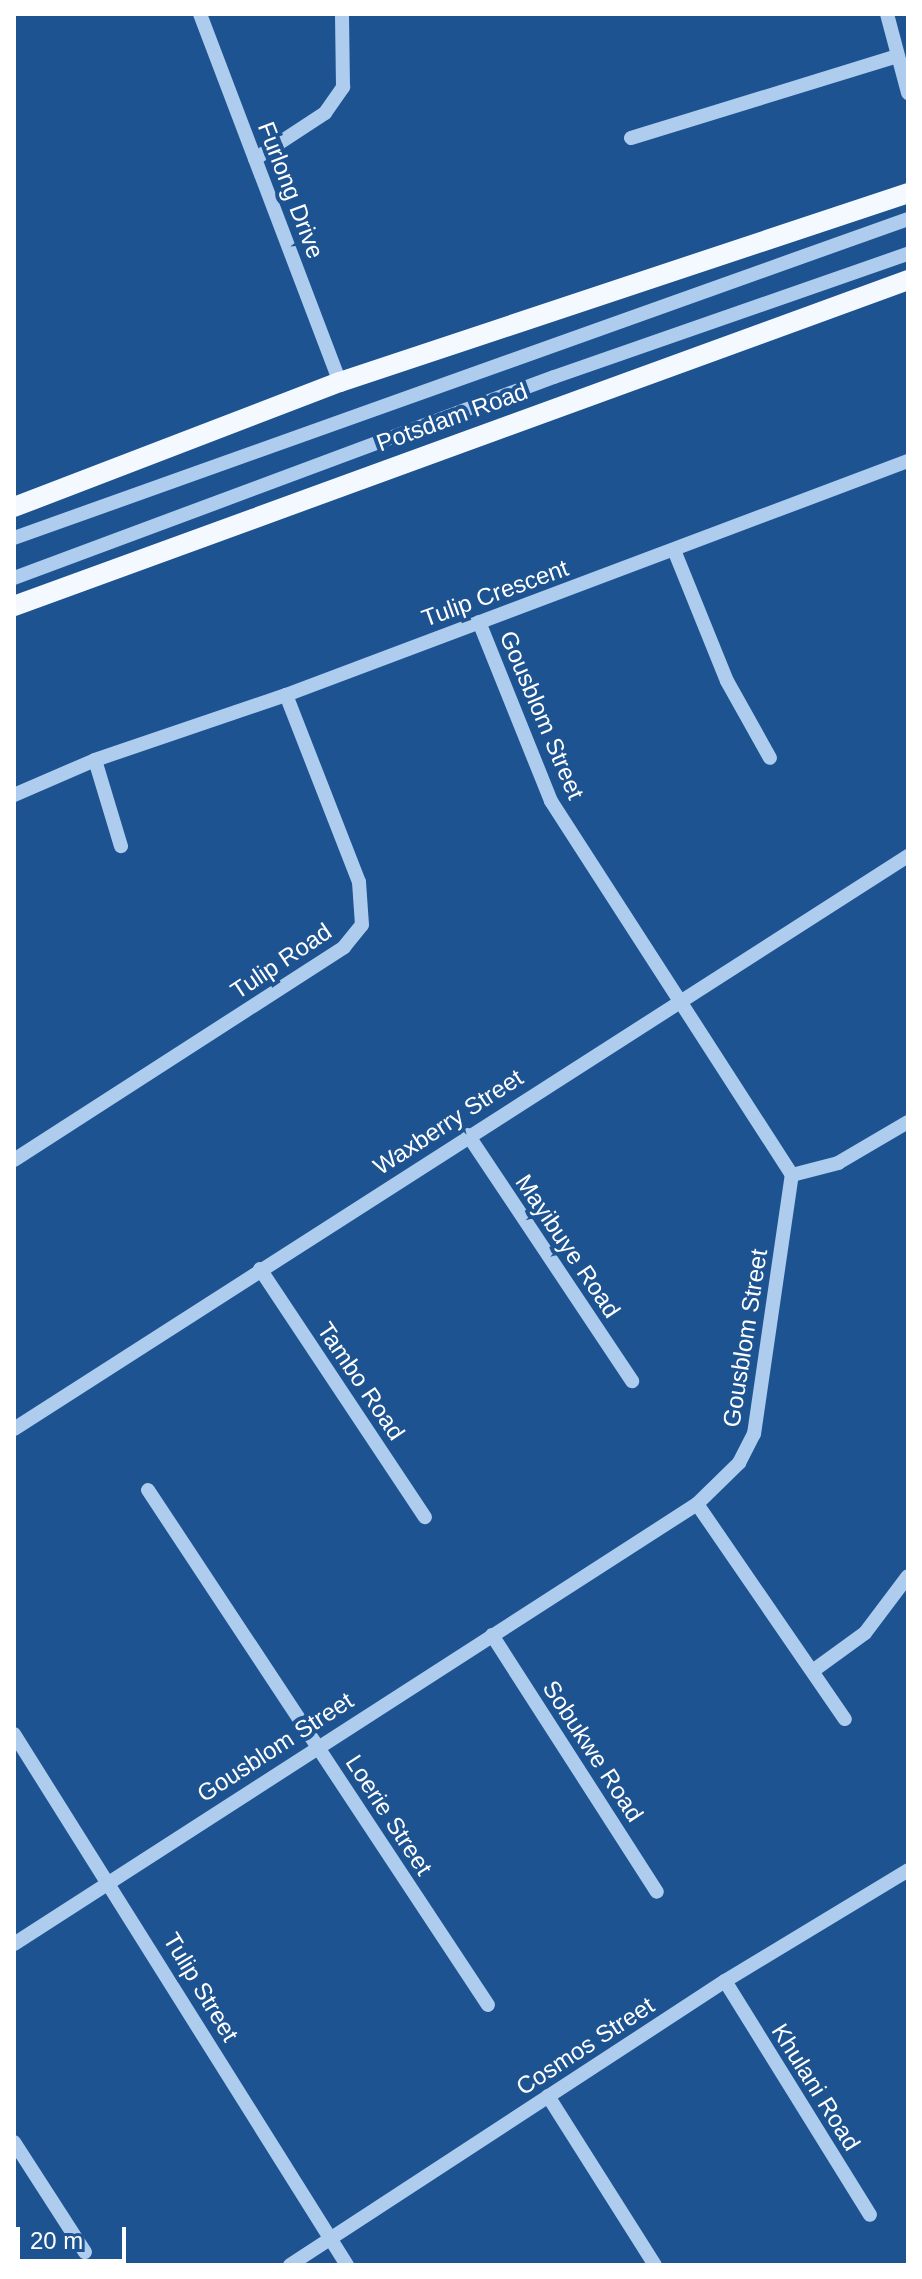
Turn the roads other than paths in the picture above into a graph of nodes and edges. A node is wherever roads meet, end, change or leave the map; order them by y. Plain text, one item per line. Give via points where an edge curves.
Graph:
1 (200, 14) edge
2 (342, 14) edge
3 (887, 14) edge
4 (897, 56) junction
5 (908, 93) edge
6 (631, 138) dead end
7 (255, 159) junction
8 (908, 193) edge
9 (908, 219) edge
10 (908, 254) edge
11 (908, 280) edge
12 (340, 382) junction
13 (907, 463) edge
14 (14, 507) edge
15 (14, 538) edge
16 (674, 550) junction
17 (14, 578) edge
18 (14, 606) edge
19 (479, 622) junction
20 (286, 695) junction
21 (770, 758) dead end
22 (95, 760) junction
23 (14, 795) edge
24 (121, 846) dead end
25 (908, 856) edge
26 (679, 1000) junction
27 (908, 1122) edge
28 (468, 1135) junction
29 (14, 1160) edge
30 (792, 1175) junction
31 (260, 1269) junction
32 (632, 1381) dead end
33 (14, 1429) edge
34 (148, 1490) dead end
35 (697, 1504) junction
36 (425, 1517) dead end
37 (908, 1576) edge
38 (492, 1635) junction
39 (814, 1670) junction
40 (845, 1719) dead end
41 (14, 1734) edge
42 (317, 1746) junction
43 (908, 1870) edge
44 (109, 1880) junction
45 (657, 1892) dead end
46 (14, 1944) edge
47 (725, 1981) junction
48 (488, 2005) dead end
49 (548, 2096) junction
50 (14, 2142) edge
51 (870, 2215) dead end
52 (329, 2240) junction
53 (85, 2252) dead end
54 (290, 2265) edge
55 (347, 2265) edge
56 (655, 2265) edge

1 - 7 street, Furlong Drive
2 - 7 street via 343,87 325,113
3 - 4 street
4 - 5 street
4 - 6 street
7 - 12 street, Furlong Drive
8 - 12 main road
9 - 15 street
10 - 17 street via 539,383
11 - 18 main road, Potsdam Road
12 - 14 main road
13 - 16 street, Tulip Crescent
16 - 19 street, Tulip Crescent
16 - 21 street via 727,681
19 - 20 street, Tulip Crescent
19 - 26 street, Gousblom Street via 551,801
20 - 22 street, Tulip Crescent
20 - 29 street, Tulip Road via 359,882 362,925 344,947
22 - 23 street, Tulip Crescent
22 - 24 street
25 - 26 street, Waxberry Street
26 - 28 street, Waxberry Street
26 - 30 street, Gousblom Street
27 - 30 street via 838,1163
28 - 31 street, Waxberry Street
28 - 32 street, Mayibuye Road
30 - 35 street, Gousblom Street via 754,1434 739,1463
31 - 33 street, Waxberry Street
31 - 36 street, Tambo Road
34 - 42 street, Loerie Street
35 - 38 street, Gousblom Street
35 - 39 street
37 - 39 street via 865,1633
38 - 42 street, Gousblom Street
38 - 45 street, Sobukwe Road
39 - 40 street
41 - 44 street, Tulip Street
42 - 44 street, Gousblom Street
42 - 48 street, Loerie Street
43 - 47 street, Cosmos Street
44 - 46 street, Gousblom Street
44 - 52 street, Tulip Street
47 - 49 street, Cosmos Street
47 - 51 street, Khulani Road
49 - 52 street, Cosmos Street
49 - 56 street
50 - 53 street
52 - 54 street, Cosmos Street
52 - 55 street, Tulip Street

